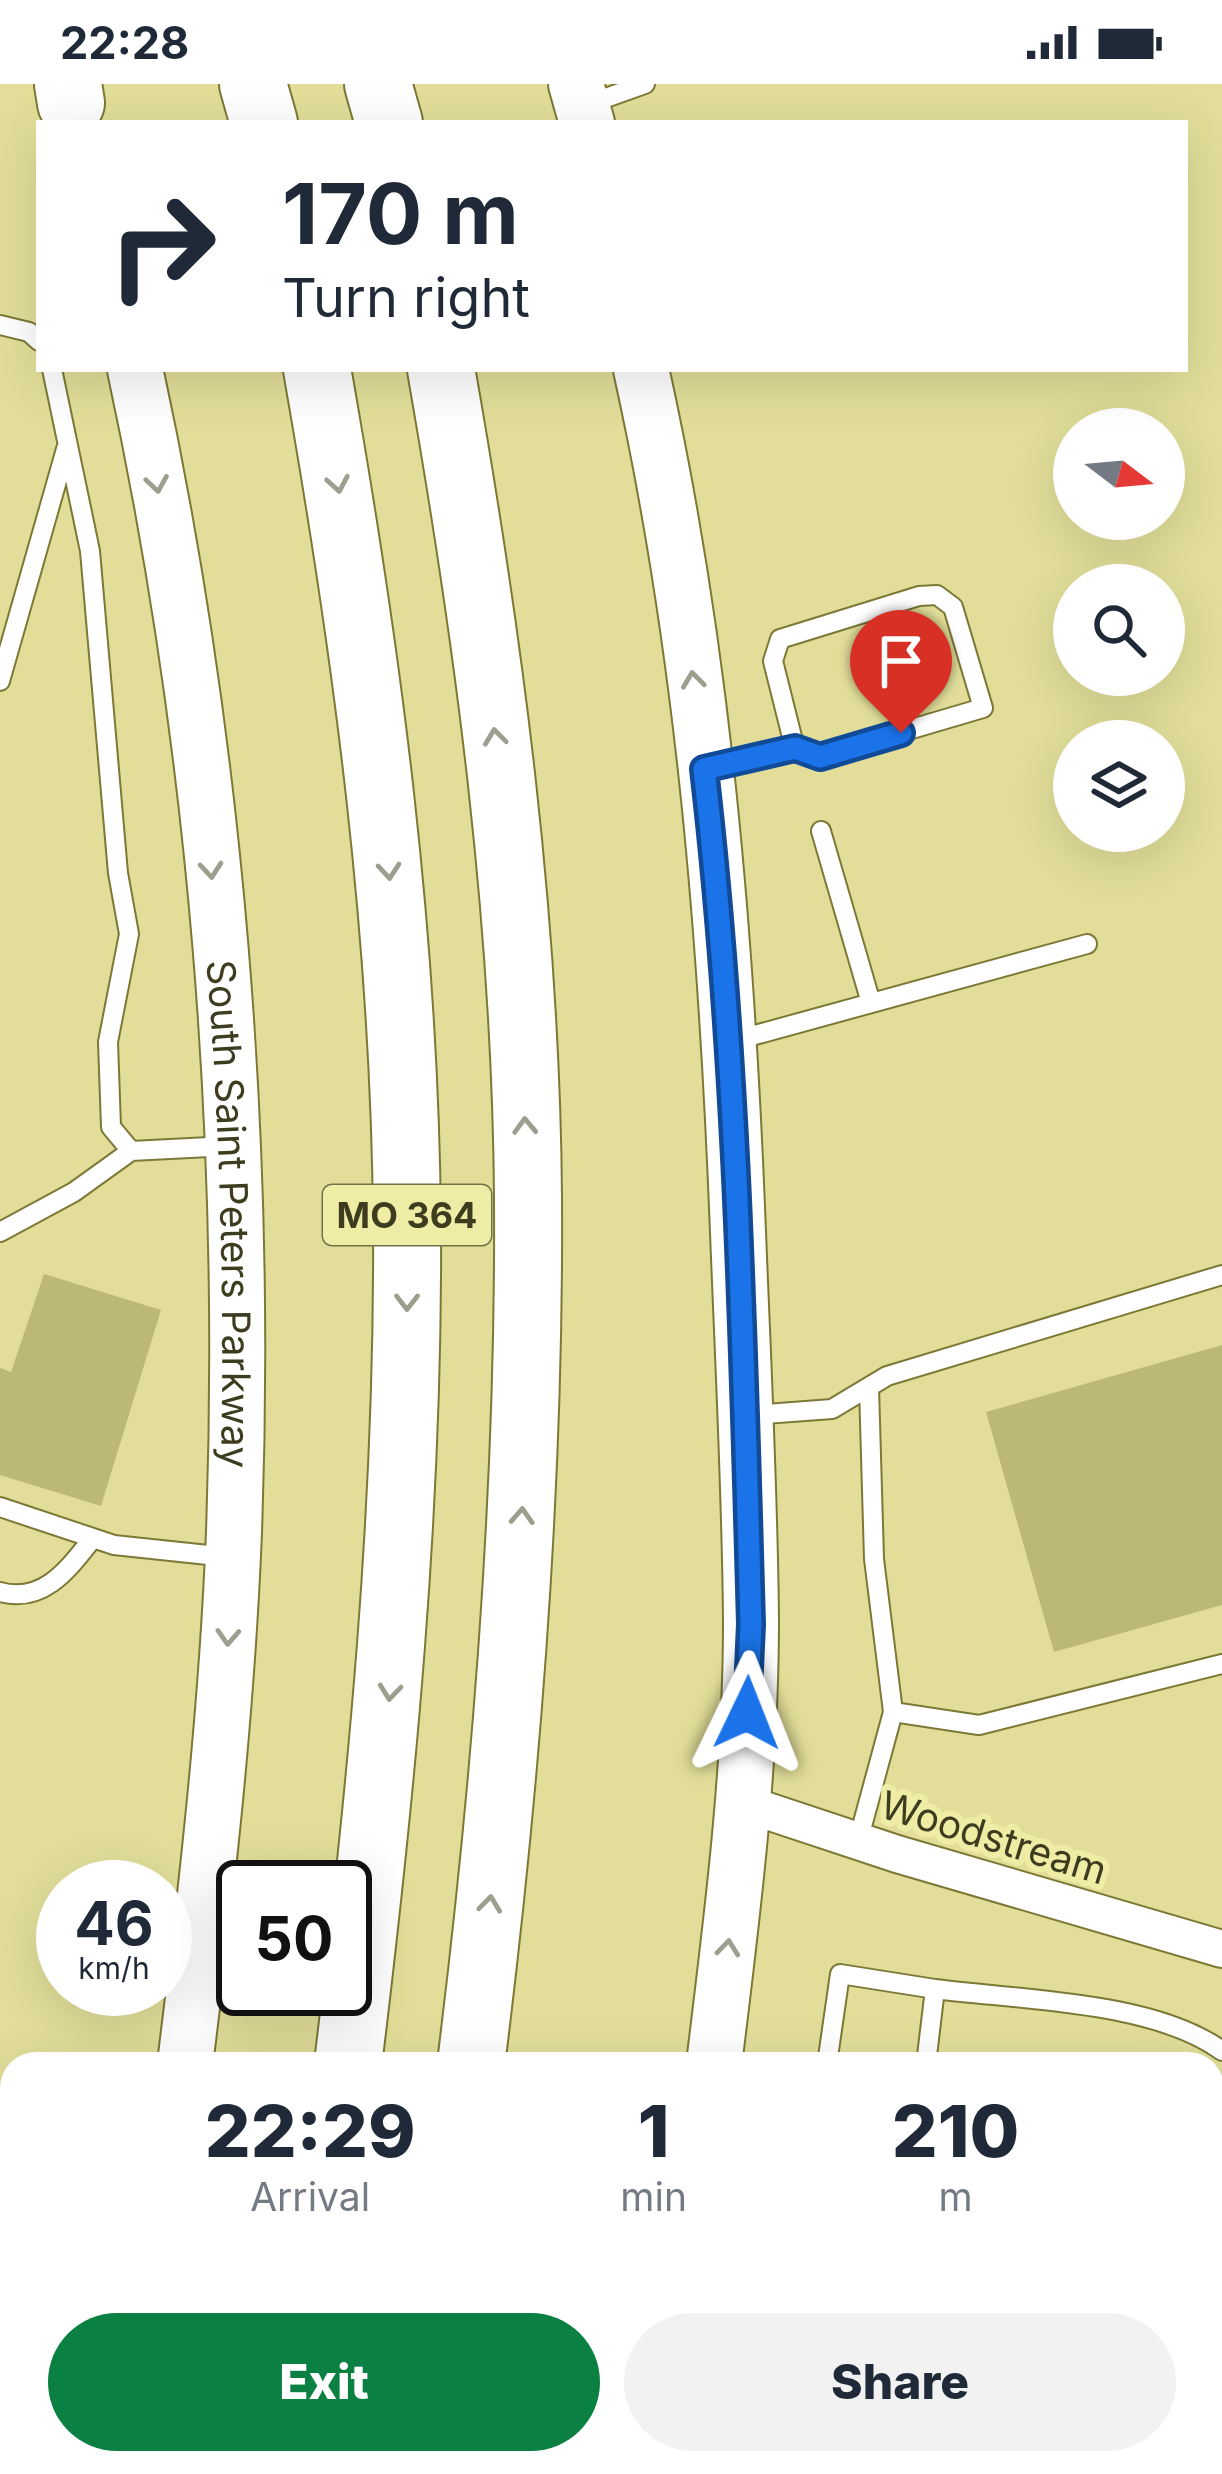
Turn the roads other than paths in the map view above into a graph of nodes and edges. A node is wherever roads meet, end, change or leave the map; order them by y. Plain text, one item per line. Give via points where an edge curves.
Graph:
1 (253, 84) edge
2 (379, 84) edge
3 (645, 84) edge
4 (582, 104) edge
5 (263, 120) edge
6 (387, 120) edge
7 (0, 325) edge
8 (36, 338) edge
9 (53, 372) edge
10 (136, 372) edge
11 (318, 372) edge
12 (442, 372) edge
13 (642, 372) edge
14 (68, 444) junction
15 (0, 681) edge
16 (795, 748) junction
17 (704, 769) junction
18 (821, 831) dead end
19 (1087, 944) dead end
20 (871, 1003) junction
21 (729, 1042) junction
22 (232, 1146) junction
23 (131, 1151) junction
24 (0, 1232) edge
25 (1222, 1275) edge
26 (868, 1387) junction
27 (744, 1416) junction
28 (0, 1507) edge
29 (94, 1538) junction
30 (232, 1557) junction
31 (0, 1592) edge
32 (1222, 1664) edge
33 (893, 1712) junction
34 (743, 1803) junction
35 (858, 1841) junction
36 (1222, 1949) edge
37 (935, 1989) junction
38 (475, 2050) edge
39 (1222, 2051) edge
40 (186, 2052) edge
41 (349, 2052) edge
42 (715, 2052) edge
43 (829, 2052) edge
44 (927, 2052) edge

1 - 5 highway
2 - 6 highway
3 - 4 lane
7 - 8 lane
9 - 14 lane
10 -> 22 main road, South Saint Peters Parkway via 205,802
11 -> 41 highway, MO 364 via 381,774 407,1219 392,1671
38 -> 12 highway, MO 364 via 518,1606 528,1192 501,787
17 -> 13 main road
14 - 15 lane
14 - 23 lane via 90,551 129,934 108,1042 111,1127
16 - 16 lane via 820,757 982,709 953,607 937,595 919,596 780,639 773,662
16 - 17 lane
17 - 21 main road
18 - 20 lane
19 - 20 lane
20 - 21 lane
21 - 27 main road
22 - 23 lane
22 - 30 main road, South Saint Peters Parkway
23 - 24 lane
25 - 26 lane
26 - 27 lane via 832,1409
26 - 33 lane via 874,1559
27 - 34 main road via 751,1624
28 - 29 lane
29 - 30 lane
29 - 31 lane via 55,1584
30 -> 40 main road, South Saint Peters Parkway via 217,1803
32 - 33 lane via 980,1725
33 - 35 lane
34 - 35 street, Woodstream
42 -> 34 main road
35 - 36 street, Woodstream
37 - 39 lane via 1150,2016 1197,2032
37 - 43 lane via 840,1974
37 - 44 lane

